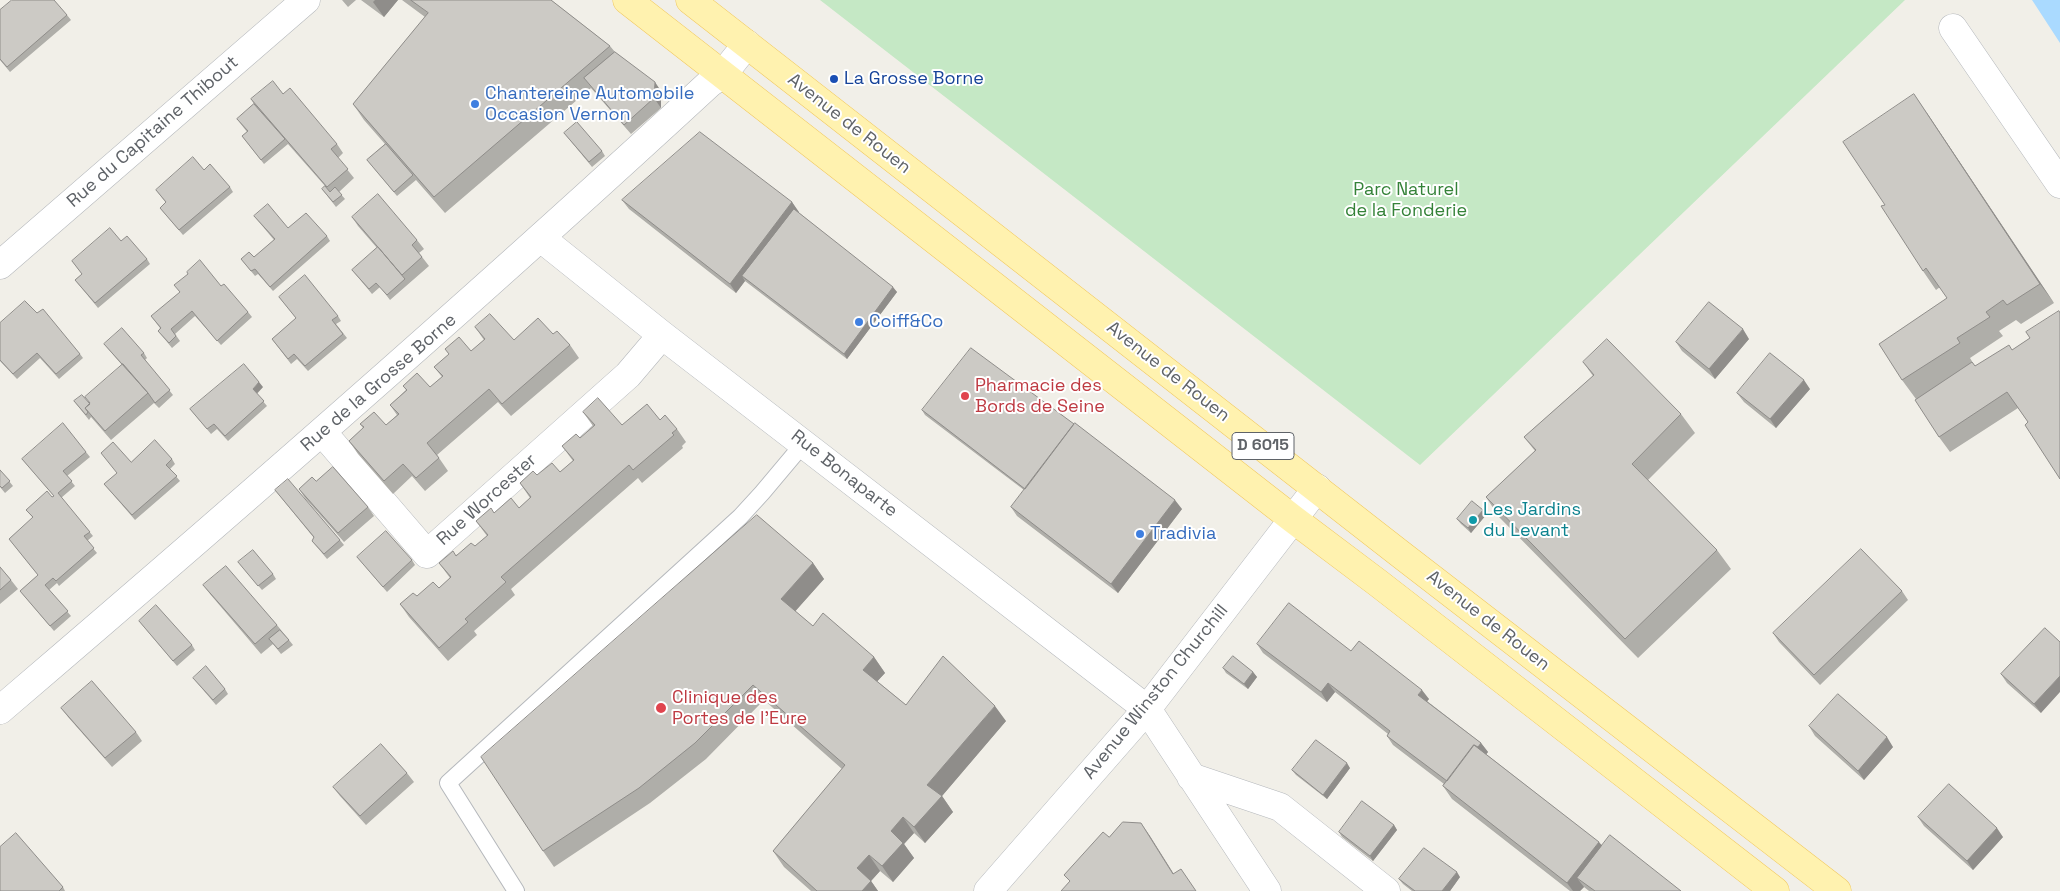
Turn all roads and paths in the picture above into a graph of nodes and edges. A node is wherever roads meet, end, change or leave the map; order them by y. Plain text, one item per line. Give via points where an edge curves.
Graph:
1 (306, 0) edge
2 (627, 0) edge
3 (690, 0) edge
4 (1954, 28) dead end
5 (747, 44) junction
6 (724, 74) junction
7 (2060, 184) edge
8 (542, 238) junction
9 (0, 265) edge
10 (662, 335) junction
11 (323, 433) junction
12 (804, 443) junction
13 (1317, 488) junction
14 (1294, 519) junction
15 (1146, 709) junction
16 (0, 710) edge
17 (1191, 777) junction
18 (1746, 820) junction
19 (1719, 848) junction
20 (516, 891) edge
21 (988, 891) edge
22 (1268, 891) edge
23 (1386, 891) edge
24 (1775, 891) edge
25 (1837, 891) edge

1 - 9 street, Rue du Capitaine Thibout
2 - 6 main road, Avenue de Rouen / D 6015
3 - 5 main road, Avenue de Rouen / D 6015
4 - 7 street
5 - 6 street, Rue de la Grosse Borne
5 - 13 main road, Avenue de Rouen / D 6015
6 - 8 street, Rue de la Grosse Borne via 710,83
6 - 14 main road, Avenue de Rouen / D 6015
8 - 10 street, Rue Bonaparte
8 - 11 street, Rue de la Grosse Borne
10 - 11 street, Rue Worcester via 628,375 427,554
10 - 12 street, Rue Bonaparte
11 - 16 street, Rue de la Grosse Borne
12 - 15 street, Rue Bonaparte
12 - 20 lane via 740,517 448,783
13 - 14 street, Avenue Winston Churchill
13 - 18 main road, Avenue de Rouen / D 6015
14 - 15 street, Avenue Winston Churchill
14 - 19 main road, Avenue de Rouen / D 6015
15 - 17 street, Rue Bonaparte
15 - 21 street, Avenue Winston Churchill
17 - 22 street, Rue Bonaparte
17 - 23 street via 1280,807
18 - 19 main road
18 - 25 main road, Avenue de Rouen / D 6015
19 - 24 main road, Avenue de Rouen / D 6015

